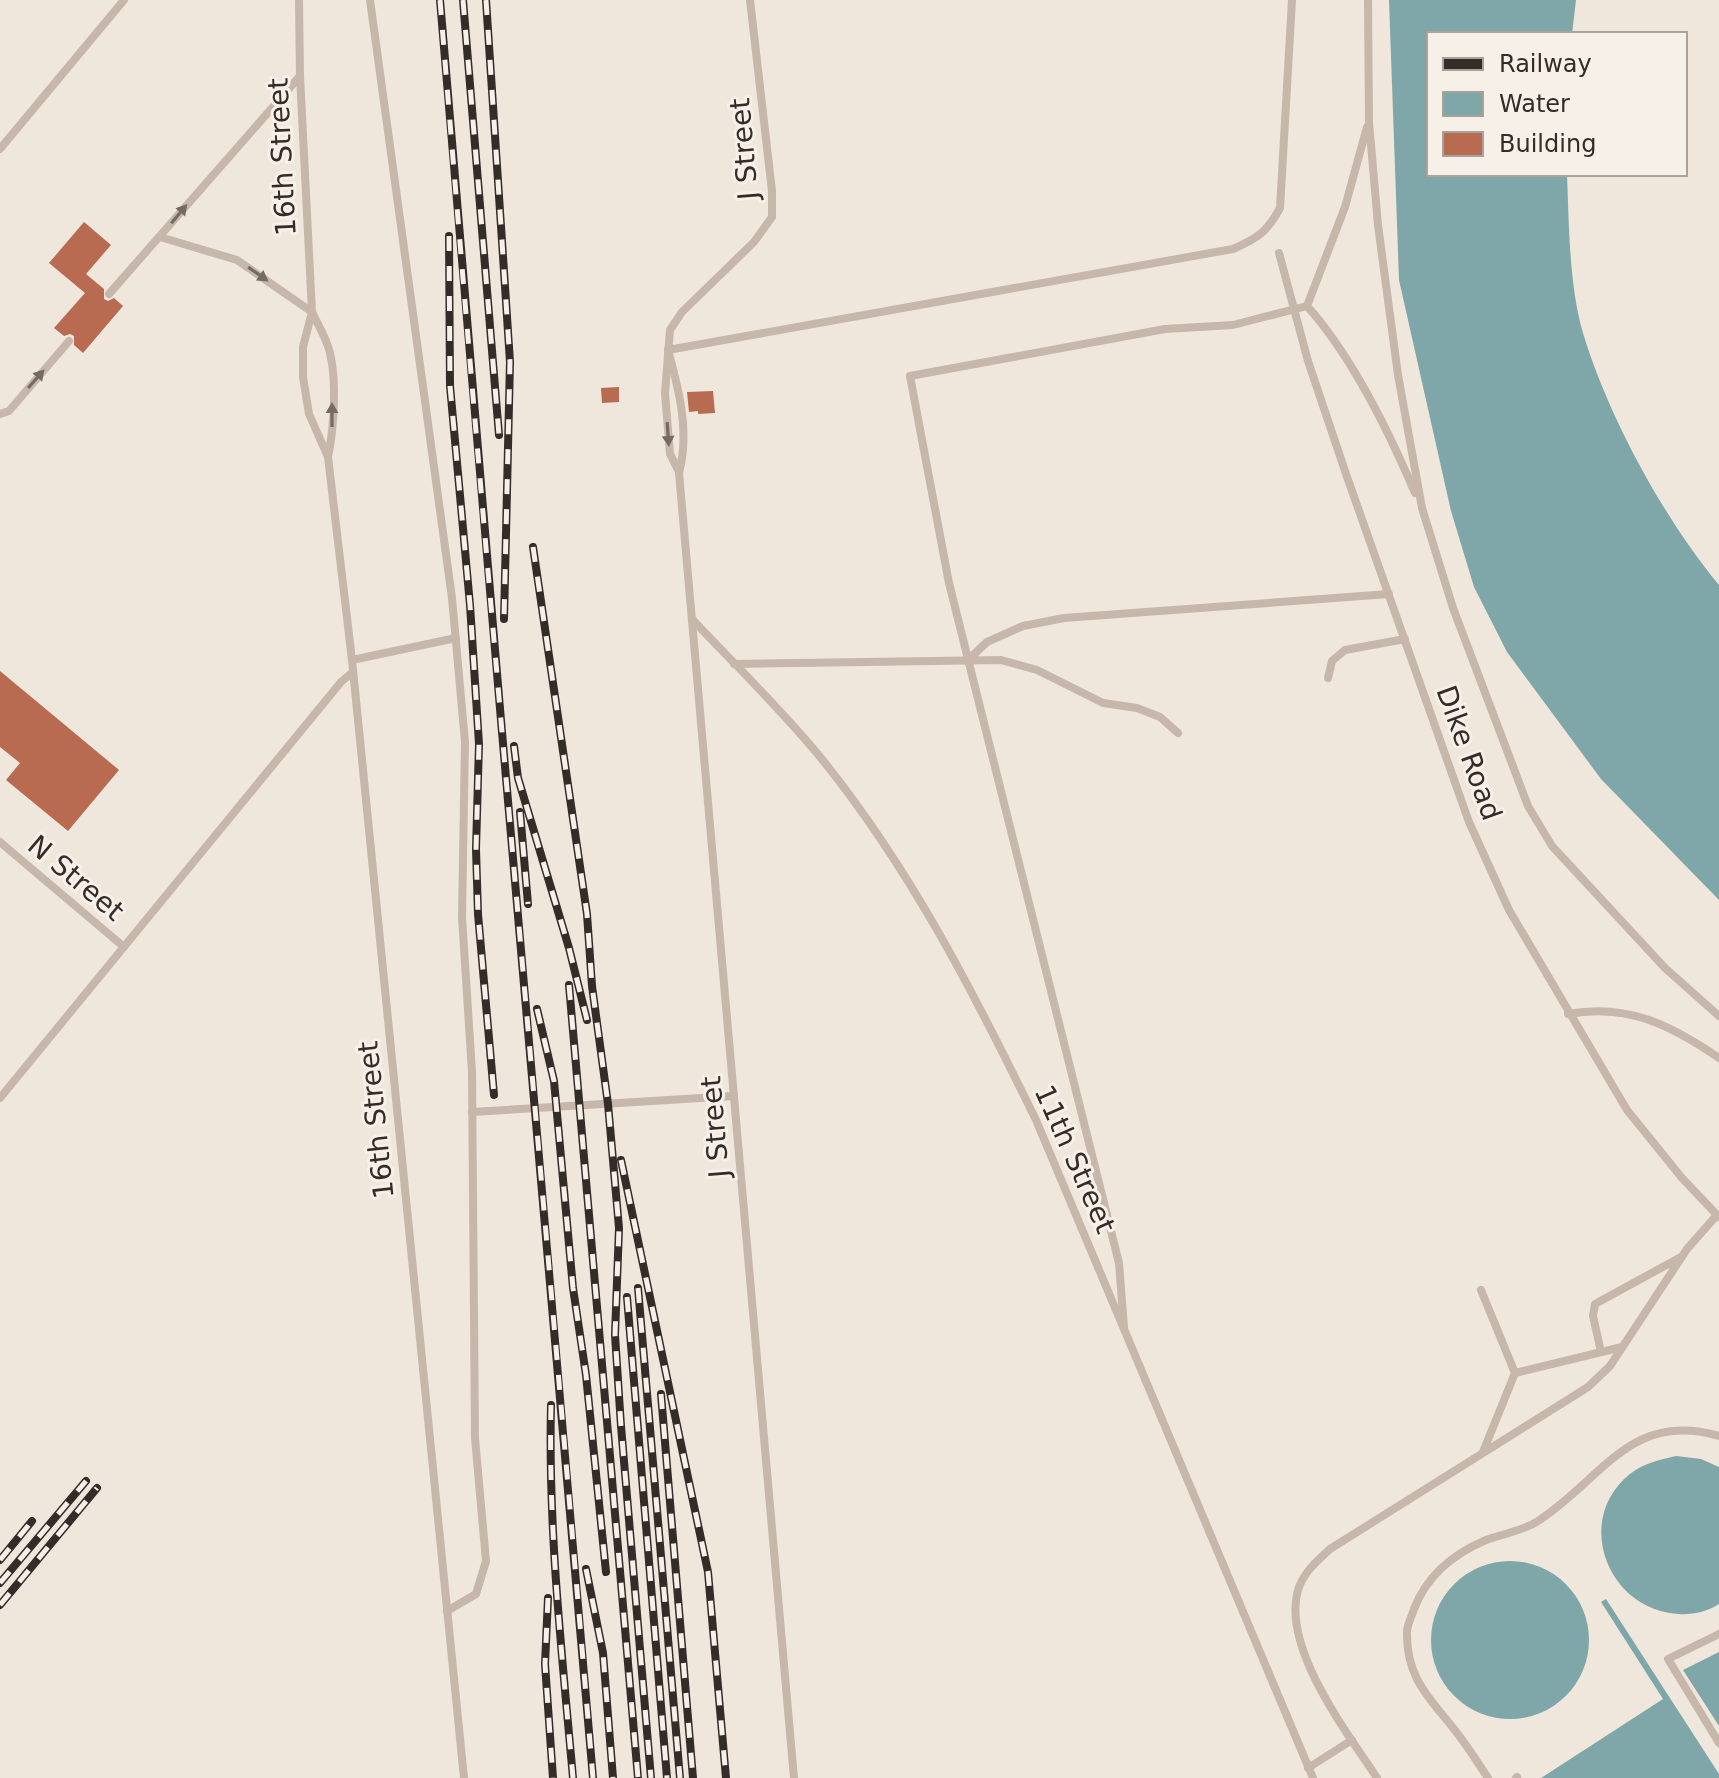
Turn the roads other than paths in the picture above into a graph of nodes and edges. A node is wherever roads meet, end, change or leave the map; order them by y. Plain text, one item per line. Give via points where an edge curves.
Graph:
1 (124, 0) edge
2 (299, 0) edge
3 (370, 0) edge
4 (750, 0) edge
5 (1292, 0) edge
6 (1368, 0) edge
7 (300, 76) junction
8 (1369, 122) junction
9 (0, 149) edge
10 (160, 237) junction
11 (1279, 253) dead end
12 (109, 294) dead end
13 (1307, 306) junction
14 (1292, 310) junction
15 (312, 312) junction
16 (69, 341) dead end
17 (668, 350) junction
18 (0, 414) edge
19 (328, 457) junction
20 (679, 473) junction
21 (1422, 508) junction
22 (1389, 594) junction
23 (692, 619) junction
24 (456, 638) junction
25 (1405, 639) junction
26 (352, 660) junction
27 (968, 660) junction
28 (734, 664) junction
29 (353, 672) junction
30 (1328, 678) dead end
31 (1178, 733) dead end
32 (0, 842) edge
33 (124, 947) junction
34 (1568, 1014) junction
35 (1719, 1016) edge
36 (1719, 1058) edge
37 (734, 1096) junction
38 (0, 1098) edge
39 (472, 1112) junction
40 (1718, 1216) edge
41 (1681, 1257) junction
42 (1481, 1290) dead end
43 (1124, 1327) junction
44 (1622, 1347) junction
45 (1601, 1352) junction
46 (1515, 1373) junction
47 (1719, 1436) edge
48 (1483, 1452) junction
49 (447, 1611) junction
50 (1719, 1634) edge
51 (1352, 1740) junction
52 (1719, 1743) edge
53 (1308, 1768) junction
54 (464, 1778) edge
55 (794, 1778) edge
56 (1313, 1778) edge
57 (1377, 1778) edge
58 (1488, 1778) edge

1 - 9 lane
2 - 7 lane, 16th Street
3 - 24 lane
4 - 17 lane, J Street via 772,217 754,242 682,312 670,330
5 - 17 lane via 1280,208 1270,228 1253,241 1233,249
6 - 8 lane
10 -> 7 lane
7 - 15 lane, 16th Street
8 - 13 lane via 1345,207
8 - 21 lane via 1398,375
10 - 12 lane
10 -> 15 lane via 237,260
11 - 14 lane, Dike Road
13 - 14 lane
13 - 21 lane via 1384,426
14 - 22 lane, Dike Road
14 - 27 lane via 1233,325 1165,329 910,376
19 -> 15 lane, 16th Street via 333,373
15 - 19 lane, 16th Street via 303,347 303,377 309,414
18 -> 16 lane via 9,411
17 -> 20 lane, J Street via 670,454
17 - 20 lane, J Street via 685,451
19 - 26 lane, 16th Street
20 - 23 lane, J Street
21 - 35 lane via 1453,608 1528,806 1576,874
22 - 25 lane, Dike Road
22 - 27 lane via 1064,618 1023,626 987,642
23 - 28 lane, 11th Street
23 - 37 lane, J Street
24 - 26 lane
24 - 39 lane via 465,742 462,917
25 - 30 lane via 1345,650 1332,661
25 - 34 lane, Dike Road via 1469,822 1509,910
26 - 29 lane, 16th Street
27 - 28 lane
27 - 31 lane via 1001,660 1037,670 1103,703 1160,717
27 - 43 lane via 1119,1263
28 - 43 lane, 11th Street via 820,757 929,912 1036,1120
29 - 33 lane
29 - 49 lane, 16th Street
32 - 33 lane, N Street
33 - 38 lane
34 - 36 lane via 1593,1009 1643,1017
34 - 40 lane, Dike Road via 1627,1110
37 - 39 lane
37 - 55 lane, J Street
39 - 49 lane via 475,1438 486,1561 476,1594
40 - 41 lane
41 - 44 lane
41 - 45 lane via 1595,1304
42 - 46 lane
43 - 53 lane, 11th Street
44 - 45 lane
44 - 48 lane via 1588,1387
45 - 46 lane
46 - 48 lane
47 - 58 lane via 1696,1429 1664,1430 1635,1441 1536,1523 1445,1562 1421,1590 1407,1630 1412,1669 1428,1700
48 - 51 lane via 1330,1549 1299,1587 1295,1614 1303,1649
49 - 54 lane, 16th Street
50 - 52 lane via 1668,1659
51 - 53 lane
51 - 57 lane
53 - 56 lane, 11th Street

